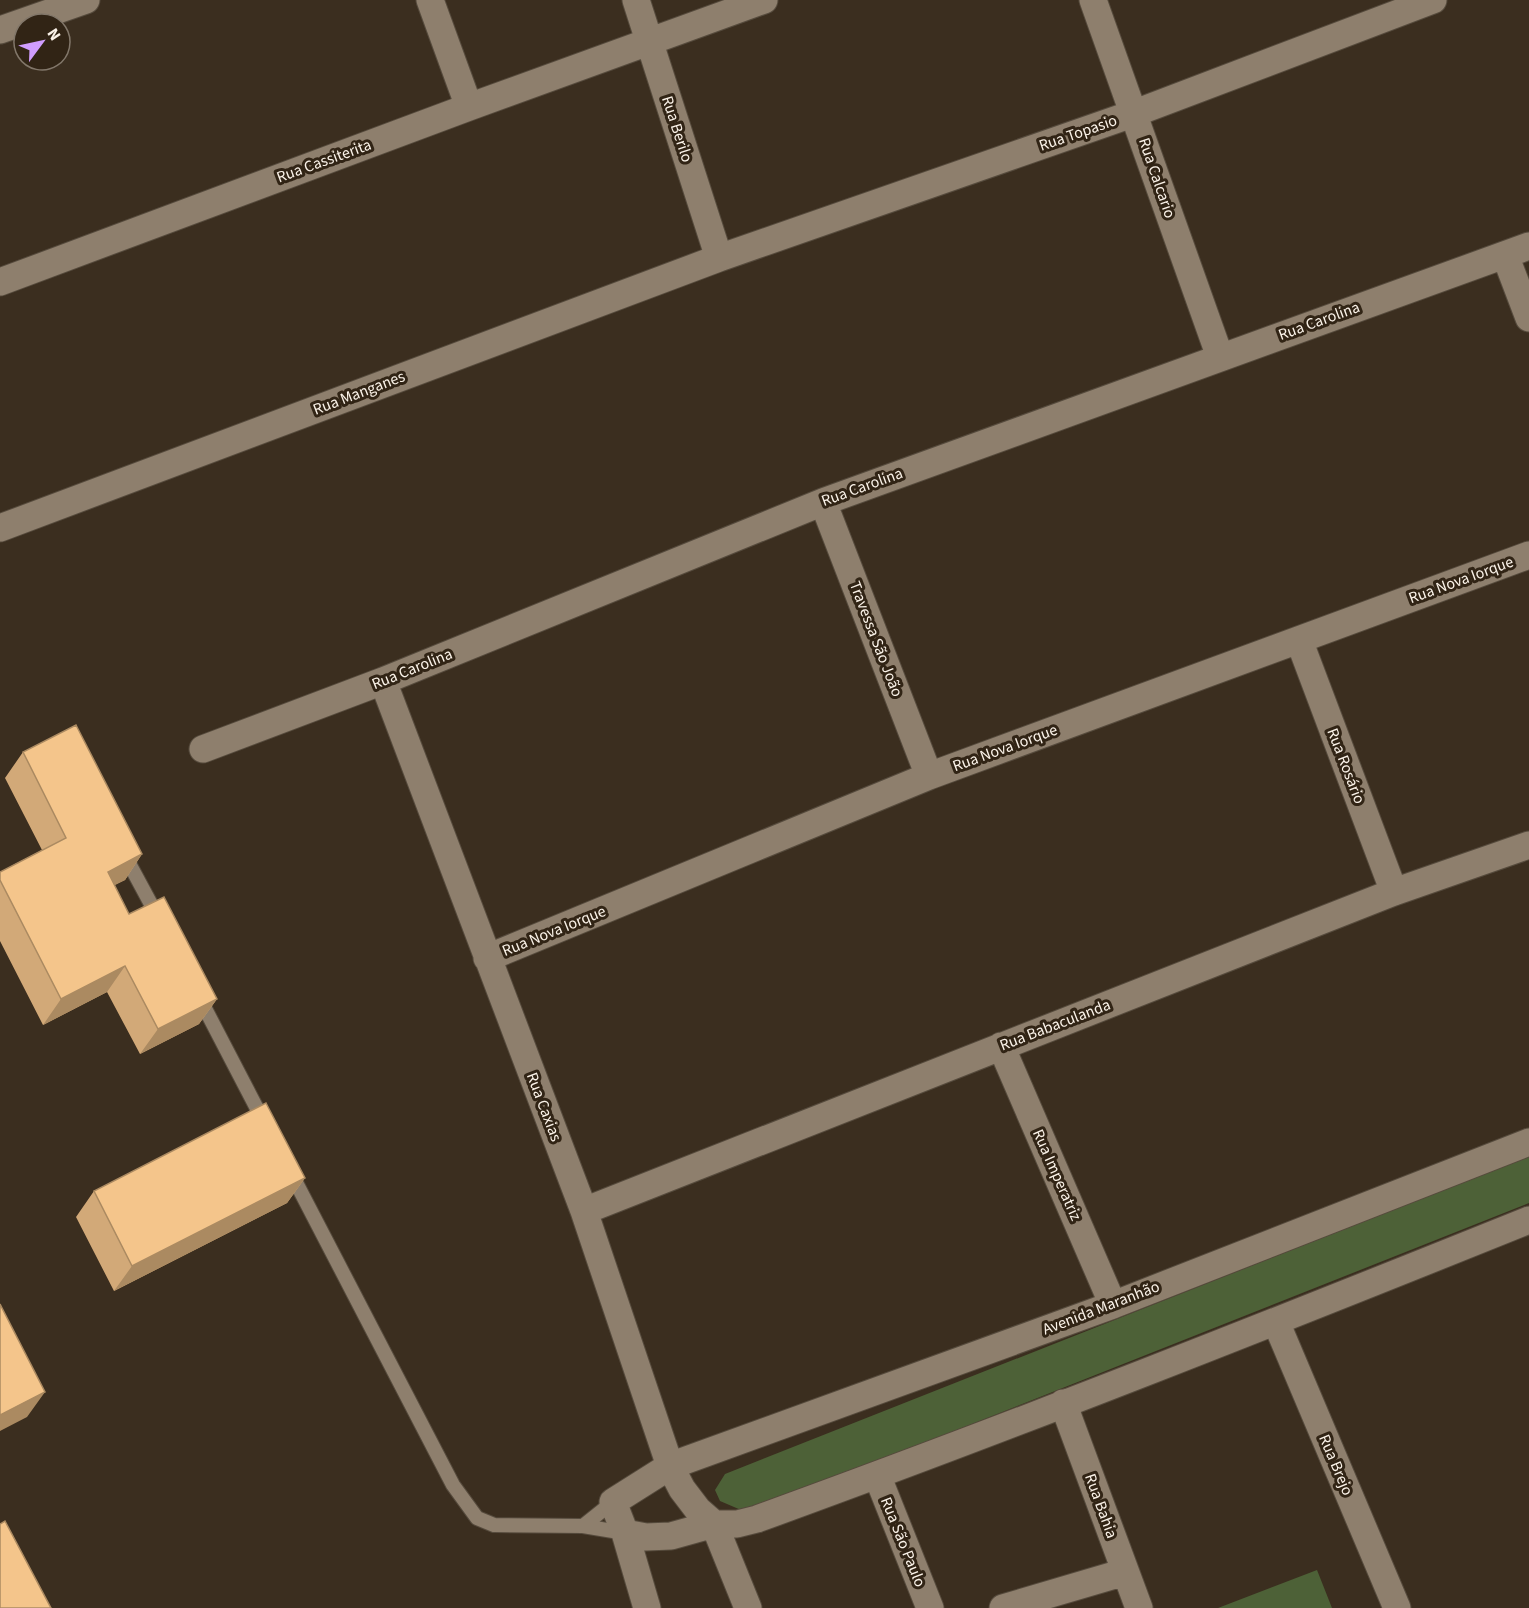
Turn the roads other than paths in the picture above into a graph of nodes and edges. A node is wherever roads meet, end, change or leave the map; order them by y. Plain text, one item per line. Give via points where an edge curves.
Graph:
1 (86, 0) edge
2 (430, 0) edge
3 (636, 0) edge
4 (764, 0) edge
5 (1093, 0) edge
6 (1433, 0) edge
7 (0, 30) edge
8 (649, 42) junction
9 (469, 107) junction
10 (1134, 113) junction
11 (1517, 251) edge
12 (719, 258) junction
13 (0, 282) edge
14 (1529, 318) edge
15 (1220, 357) junction
16 (823, 502) junction
17 (0, 528) edge
18 (1529, 555) edge
19 (1299, 640) junction
20 (383, 681) junction
21 (203, 749) dead end
22 (929, 776) junction
23 (118, 840) edge
24 (1529, 845) edge
25 (1394, 892) junction
26 (167, 936) edge
27 (487, 958) junction
28 (195, 988) edge
29 (1001, 1046) junction
30 (272, 1137) edge
31 (1529, 1142) edge
32 (283, 1158) edge
33 (584, 1211) junction
34 (1529, 1220) edge
35 (1113, 1305) junction
36 (1276, 1322) junction
37 (1063, 1403) junction
38 (670, 1466) junction
39 (877, 1475) junction
40 (613, 1502) junction
41 (714, 1524) junction
42 (583, 1526) junction
43 (625, 1533) junction
44 (1125, 1572) junction
45 (647, 1608) edge
46 (748, 1608) edge
47 (930, 1608) edge
48 (1003, 1608) edge
49 (1139, 1608) edge
50 (1397, 1608) edge

1 - 7 street
2 - 9 street
3 - 8 street, Rua Berilo
4 - 8 street, Rua Cassiterita
5 - 10 street, Rua Calcario
6 - 10 street, Rua Topasio
8 - 9 street, Rua Cassiterita
8 - 12 street, Rua Berilo
9 - 13 street, Rua Cassiterita
10 - 12 street, Rua Topasio
10 - 15 street, Rua Calcario
11 - 14 street
11 - 15 street, Rua Carolina
12 - 17 street, Rua Manganes
15 - 16 street, Rua Carolina
16 - 20 street, Rua Carolina
16 - 22 street, Travessa São João
18 - 19 street, Rua Nova Iorque
19 - 22 street, Rua Nova Iorque
19 - 25 street, Rua Rosário
20 - 21 street, Rua Carolina
20 - 27 street, Rua Caxias
22 - 27 street, Rua Nova Iorque
23 - 26 lane
24 - 25 street, Rua Babaculanda
25 - 29 street, Rua Babaculanda
27 - 33 street, Rua Caxias
28 - 30 lane
29 - 33 street, Rua Babaculanda
29 - 35 street, Rua Imperatriz
31 - 35 street, Avenida Maranhão
32 - 42 lane via 453,1485 477,1518 494,1525
33 - 38 street, Rua Caxias
34 - 36 street
35 - 38 street, Avenida Maranhão
36 - 37 street
36 - 50 street, Rua Brejo
37 - 39 street
37 - 44 street, Rua Bahia
38 - 40 street, Avenida Maranhão
38 - 41 street, Rua Caxias via 682,1489
39 - 41 street via 757,1519
39 - 47 street, Rua São Paulo
40 - 42 lane
40 - 43 street
41 - 43 street via 671,1536
41 - 46 street
42 - 43 lane
43 - 45 street
44 - 48 street
44 - 49 street, Rua Bahia

